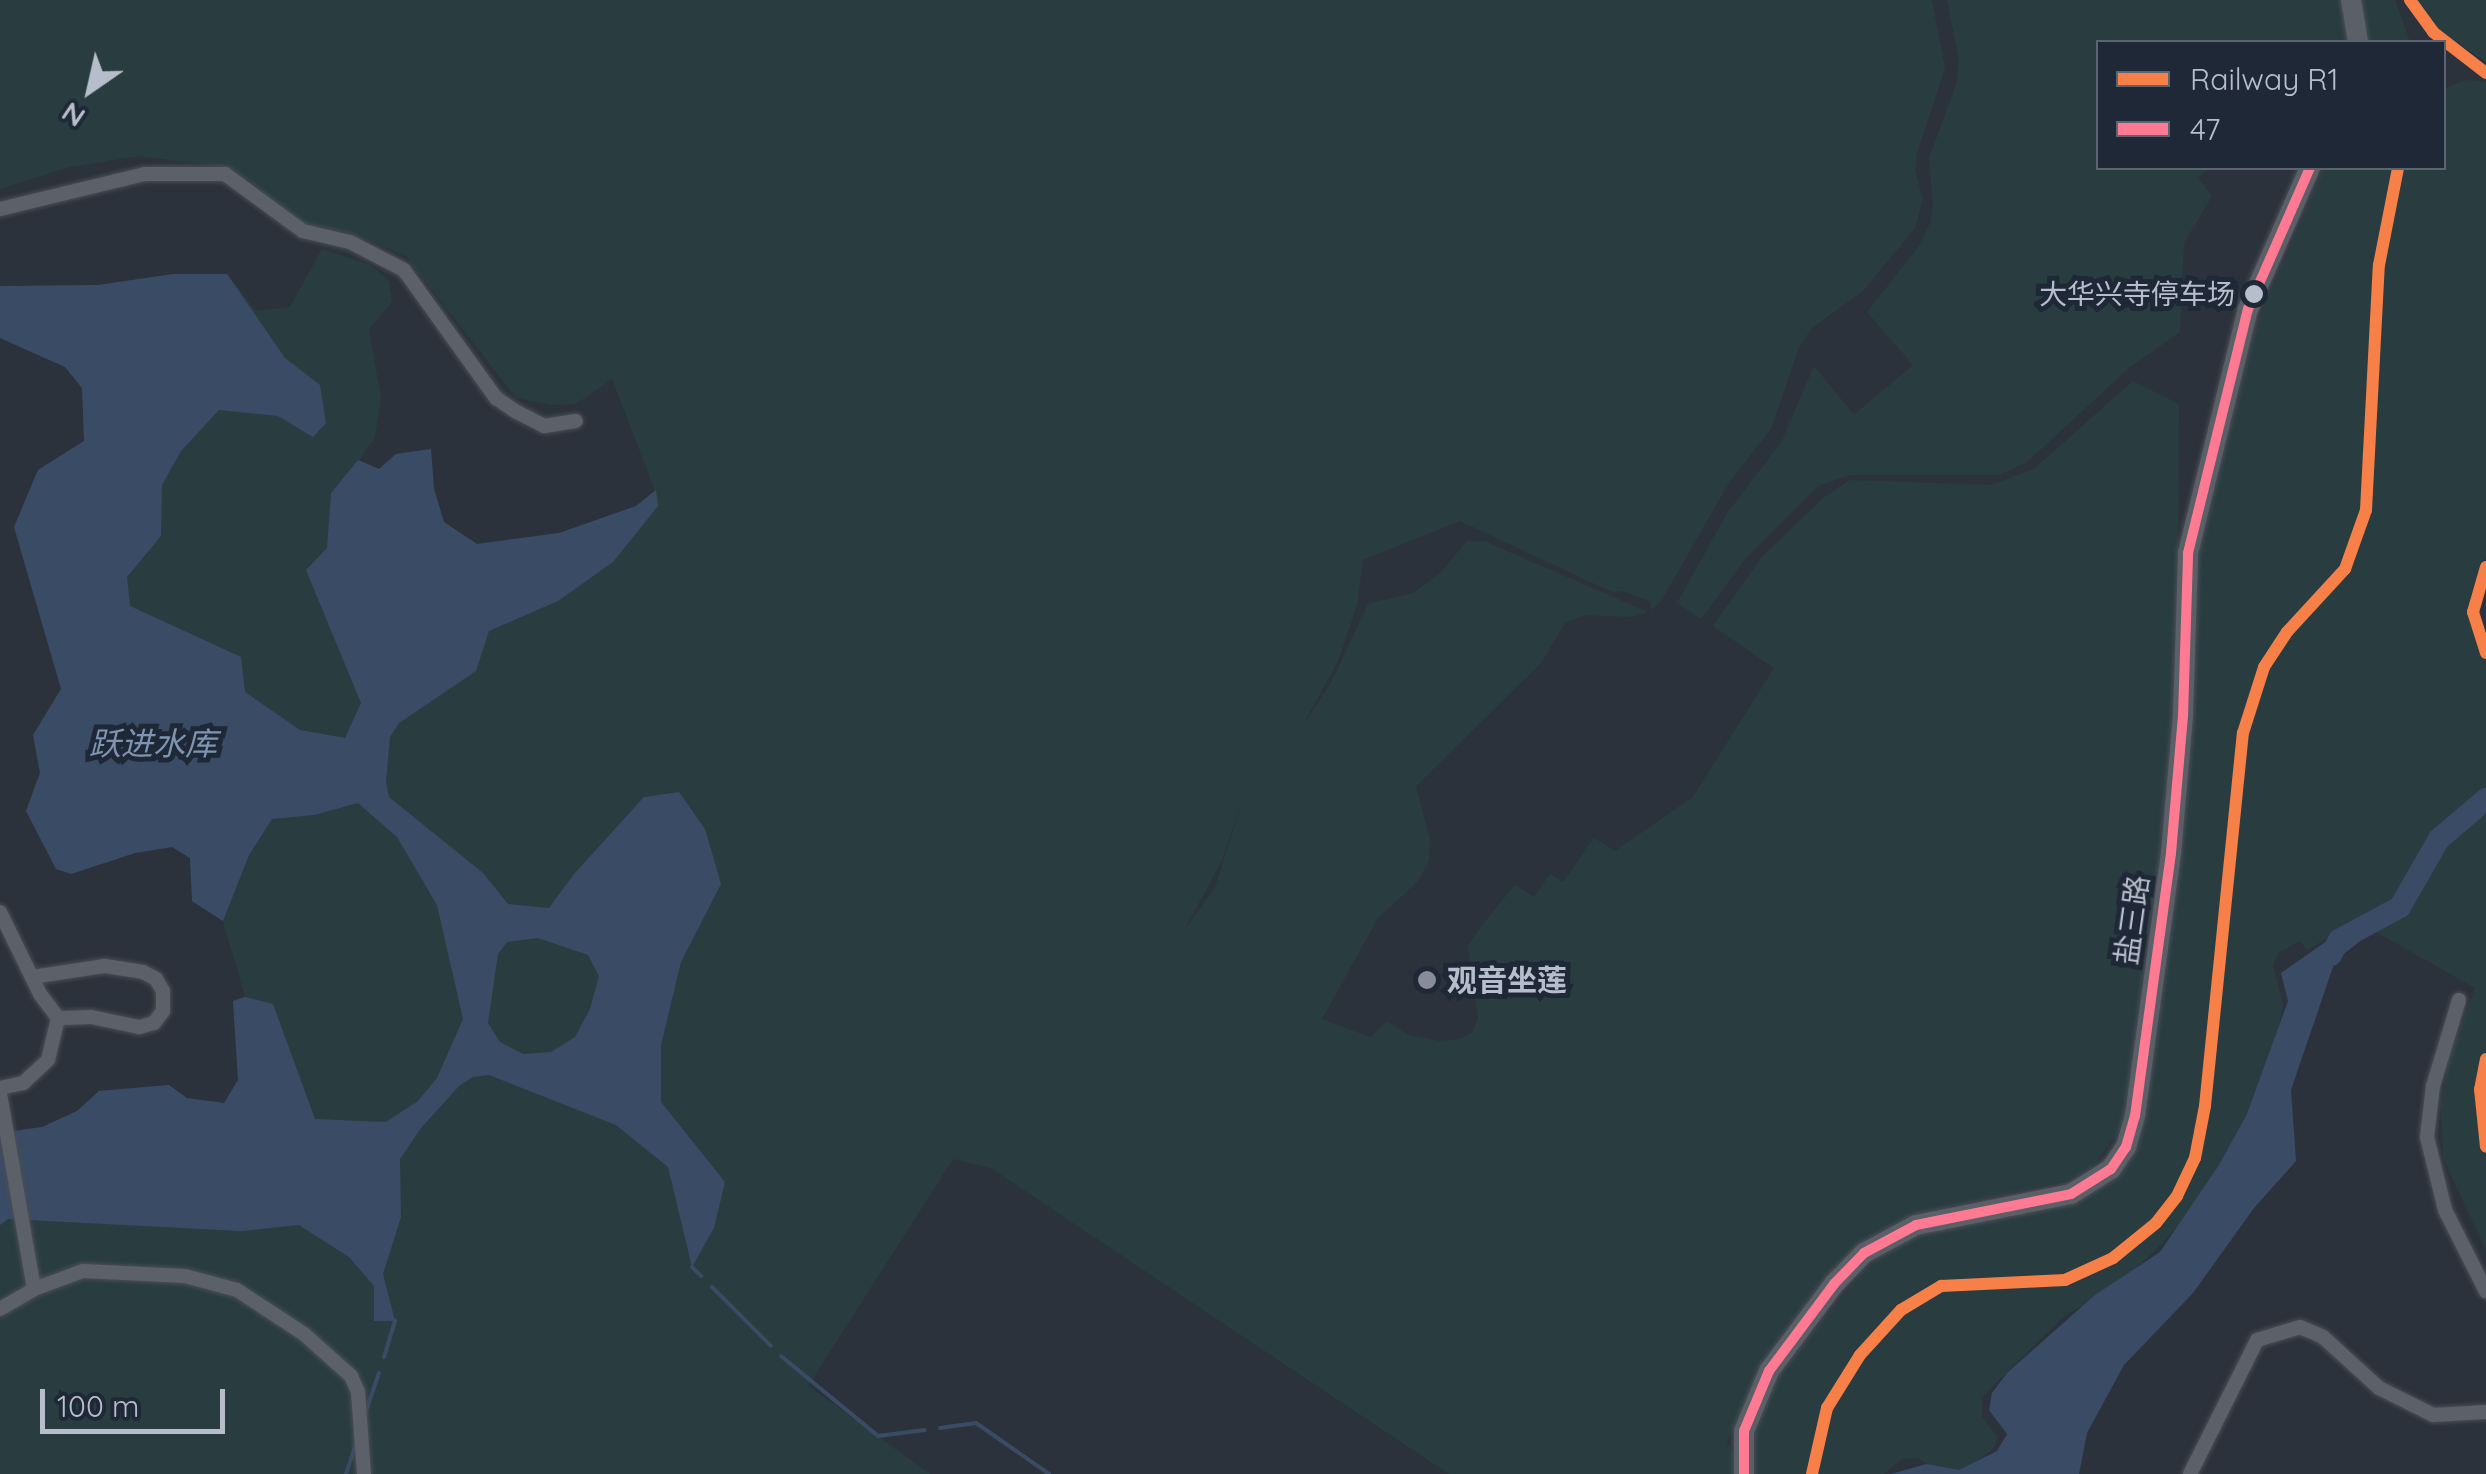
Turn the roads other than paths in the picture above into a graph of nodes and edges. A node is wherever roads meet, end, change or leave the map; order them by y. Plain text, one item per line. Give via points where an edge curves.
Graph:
1 (2351, 0) edge
2 (2358, 40) edge
3 (2309, 170) edge
4 (0, 209) edge
5 (576, 421) dead end
6 (0, 912) edge
7 (32, 978) junction
8 (2459, 1000) dead end
9 (58, 1018) junction
10 (0, 1091) edge
11 (34, 1289) junction
12 (2486, 1291) edge
13 (0, 1310) edge
14 (2486, 1412) edge
15 (364, 1474) edge
16 (1744, 1474) edge
17 (2190, 1474) edge

1 - 2 main road
3 - 16 main road, 盐三路 via 2248,308 2188,553 2171,854 2126,1146 2110,1170 2071,1194 1916,1225 1864,1253 1764,1382 1744,1431
4 - 5 street via 145,174 225,174 303,231 350,242 404,270 496,398 544,426
6 - 7 street
7 - 9 street
7 - 9 street via 105,966 142,972 163,991 163,1011 139,1027
8 - 12 street via 2433,1086 2427,1136 2445,1210
9 - 10 street via 48,1060 24,1083
10 - 11 street
11 - 13 street
11 - 15 street via 83,1271 185,1276 238,1290 351,1376
14 - 17 street via 2434,1415 2379,1388 2323,1337 2300,1327 2258,1340

